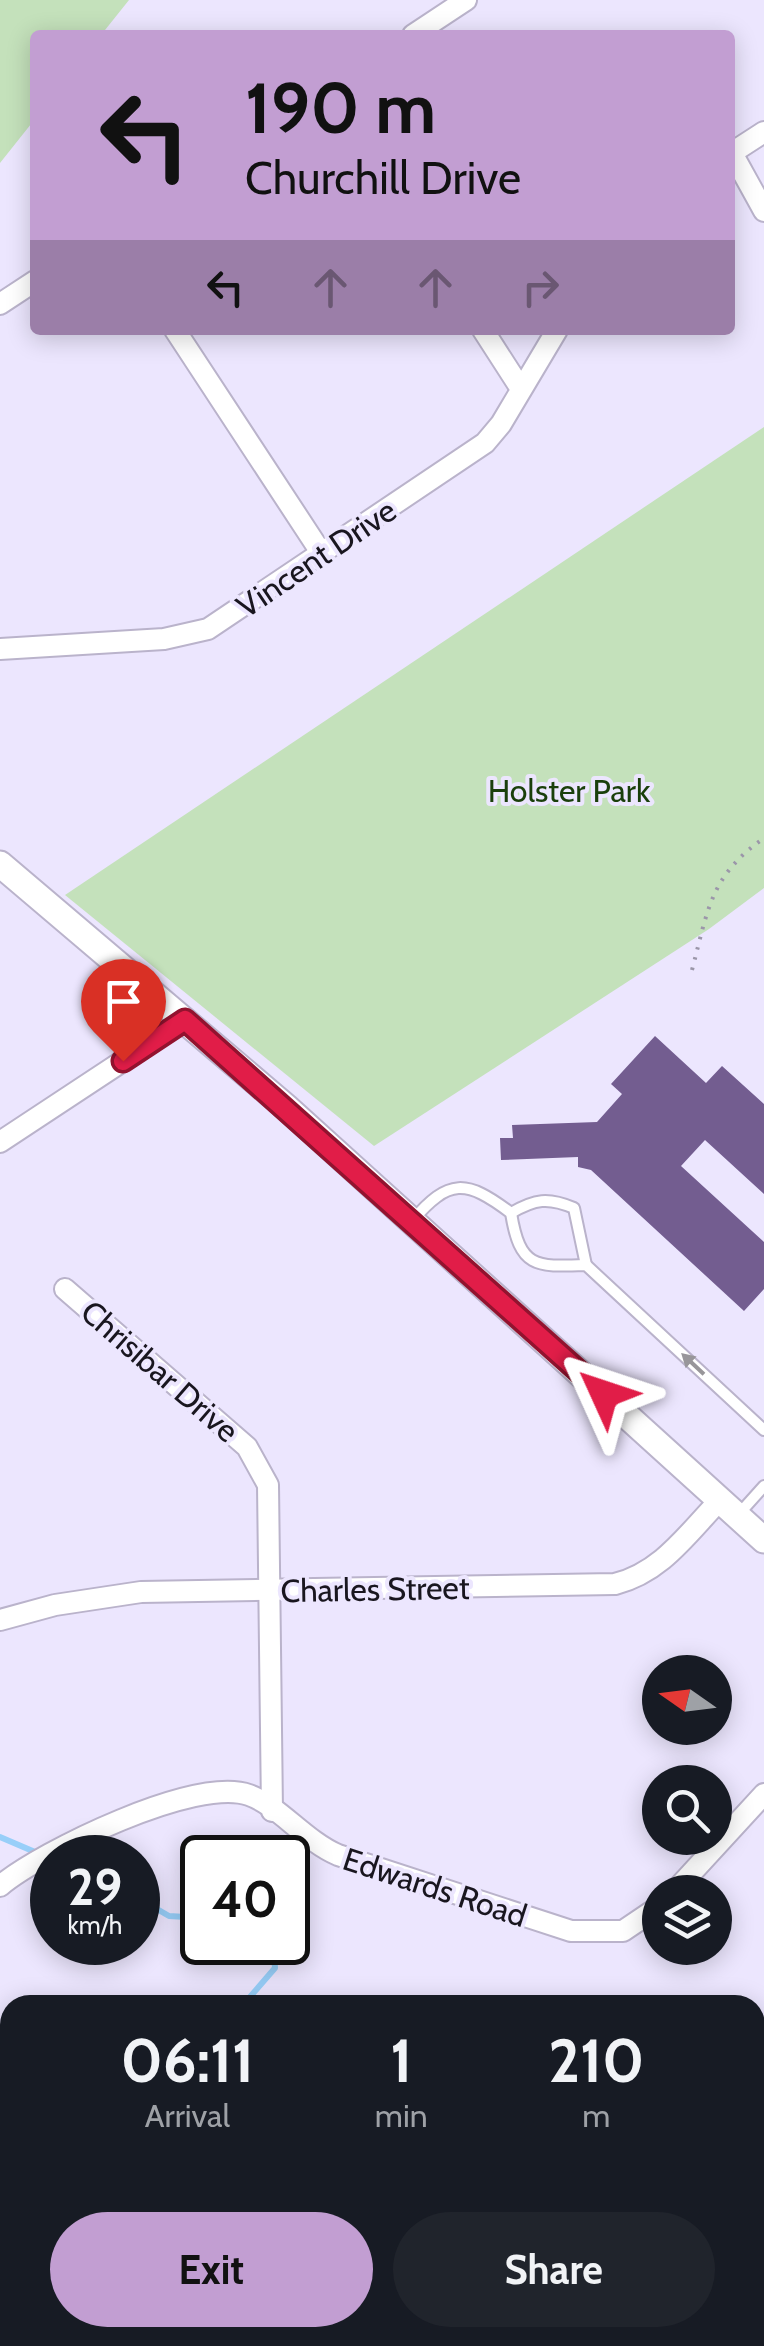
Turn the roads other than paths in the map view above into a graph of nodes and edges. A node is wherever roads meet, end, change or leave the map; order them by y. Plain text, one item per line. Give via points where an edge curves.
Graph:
1 (466, 0) edge
2 (420, 30) edge
3 (764, 132) edge
4 (735, 150) edge
5 (735, 160) edge
6 (764, 211) edge
7 (30, 284) edge
8 (0, 304) edge
9 (178, 335) edge
10 (486, 335) edge
11 (554, 335) edge
12 (522, 389) junction
13 (322, 554) junction
14 (0, 649) edge
15 (0, 864) edge
16 (185, 1020) junction
17 (0, 1142) edge
18 (511, 1213) junction
19 (412, 1221) junction
20 (586, 1264) junction
21 (65, 1289) dead end
22 (764, 1430) edge
23 (764, 1486) edge
24 (728, 1508) junction
25 (764, 1540) edge
26 (271, 1590) junction
27 (0, 1620) edge
28 (764, 1794) edge
29 (272, 1810) junction
30 (690, 1875) edge
31 (0, 1886) edge
32 (642, 1918) edge

1 - 2 street
3 - 4 street
5 - 6 street
7 - 8 street
9 - 13 street
10 - 12 street
11 - 12 street, Vincent Drive
12 - 13 street, Vincent Drive via 485,443
13 - 14 street, Vincent Drive via 188,636
15 - 16 street
16 - 17 street
16 - 19 street
18 - 19 lane via 485,1193 460,1187 434,1194
18 - 20 lane via 516,1244 527,1257 547,1266
18 - 20 lane via 552,1198 574,1208
19 - 24 street
22 -> 20 lane
21 - 26 street, Chrisibar Drive via 256,1458 271,1501
23 - 24 lane
24 - 25 street
24 - 26 street, Charles Street via 659,1565 615,1584
26 - 27 street, Charles Street via 141,1592
26 - 29 street, Chrisibar Drive
28 - 30 street
29 - 31 street, Edwards Road via 236,1792 189,1799 71,1840
29 - 32 street, Edwards Road via 338,1855 571,1932 624,1931

